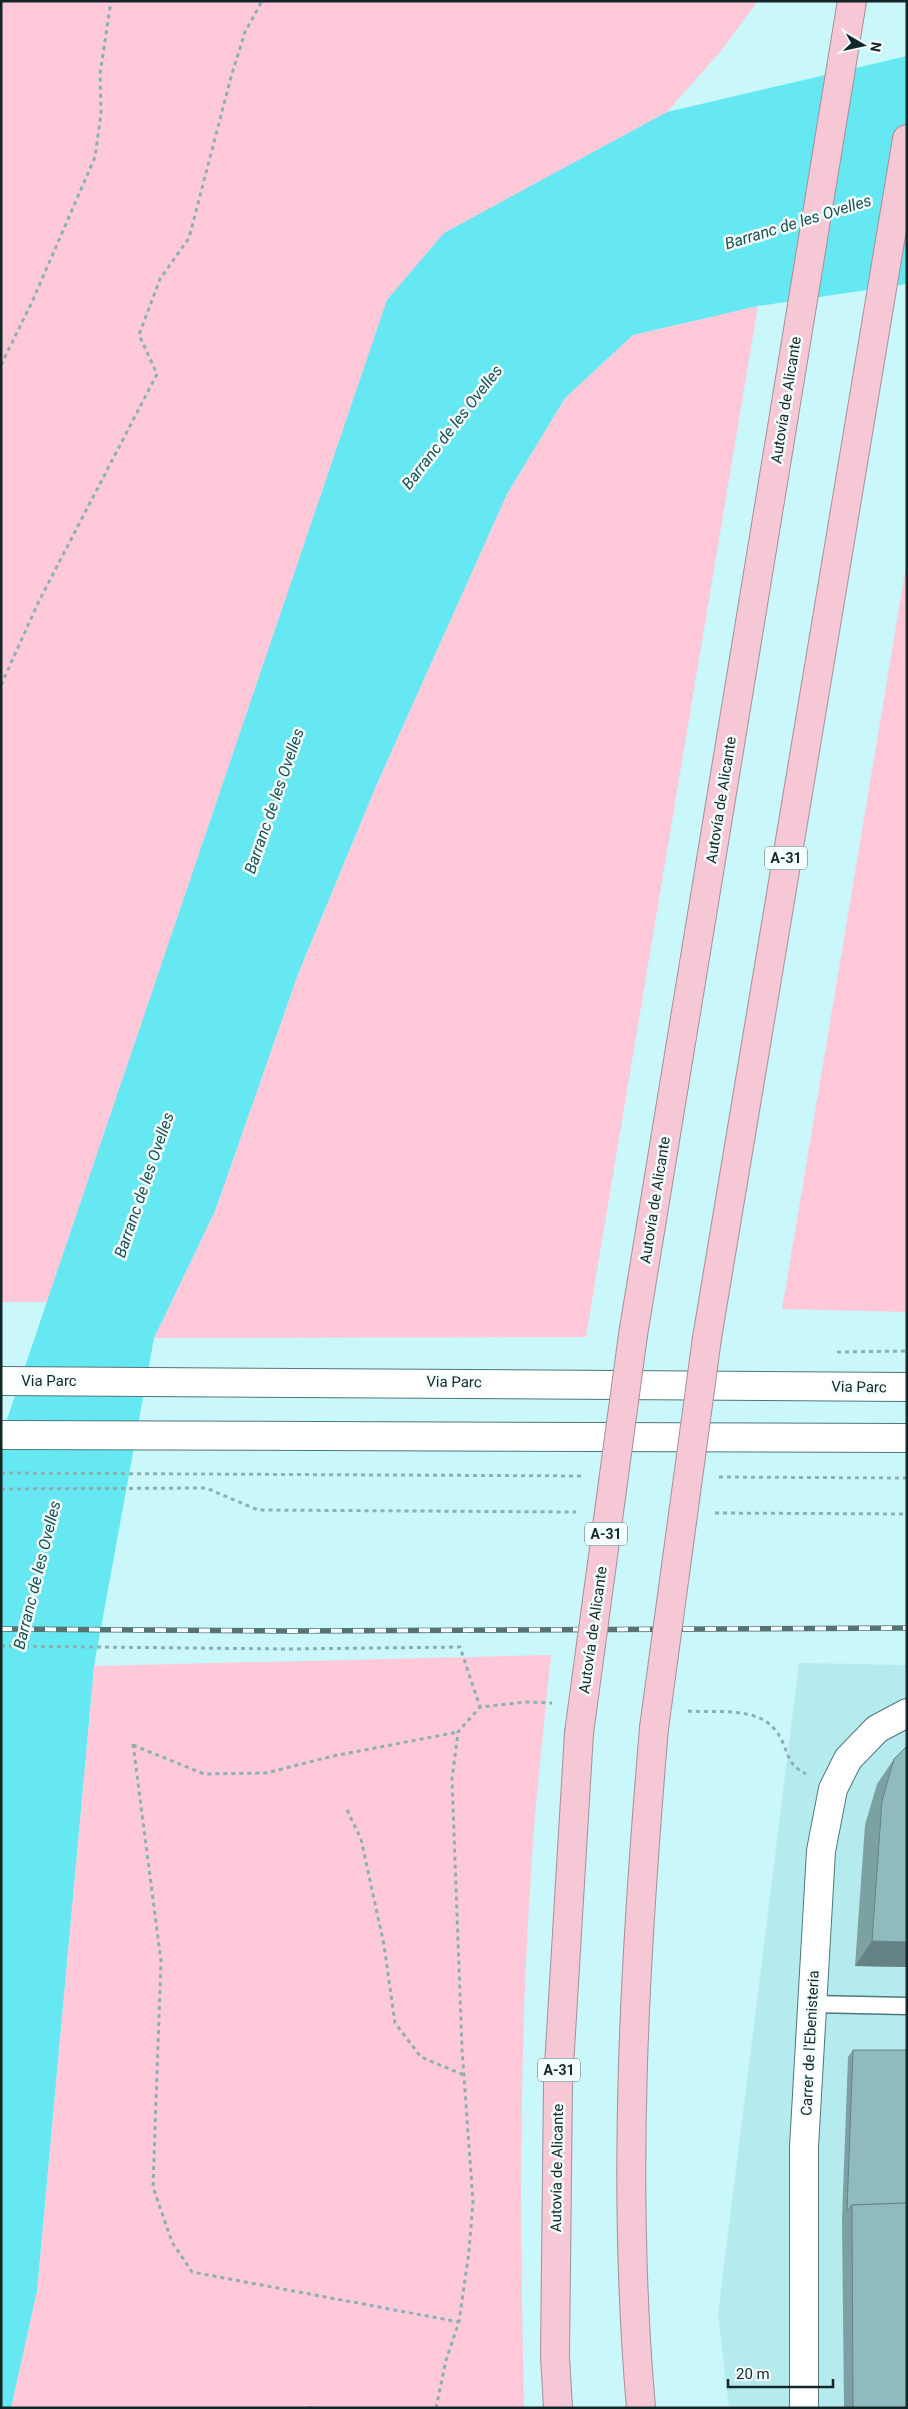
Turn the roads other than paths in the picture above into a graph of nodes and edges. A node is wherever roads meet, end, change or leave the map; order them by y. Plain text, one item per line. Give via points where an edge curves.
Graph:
1 (852, 1) edge
2 (907, 139) edge
3 (1, 1381) edge
4 (907, 1387) edge
5 (1, 1435) edge
6 (907, 1438) edge
7 (907, 1713) edge
8 (812, 2004) junction
9 (907, 2006) edge
10 (558, 2408) edge
11 (641, 2408) edge
12 (804, 2408) edge

1 - 10 highway, Autovía de Alicante / A-31, bridge via 633,1335 579,1733 558,2083 555,2356
2 - 11 highway, A-31, bridge via 706,1338 654,1728 640,1896 633,2051 631,2220
3 - 4 main road, Via Parc
5 - 6 main road
7 - 8 main road, Carrer de l'Ebenisteria via 877,1729 848,1759 833,1789 821,1851
8 - 9 lane
8 - 12 main road, Carrer de l'Ebenisteria via 804,2147

